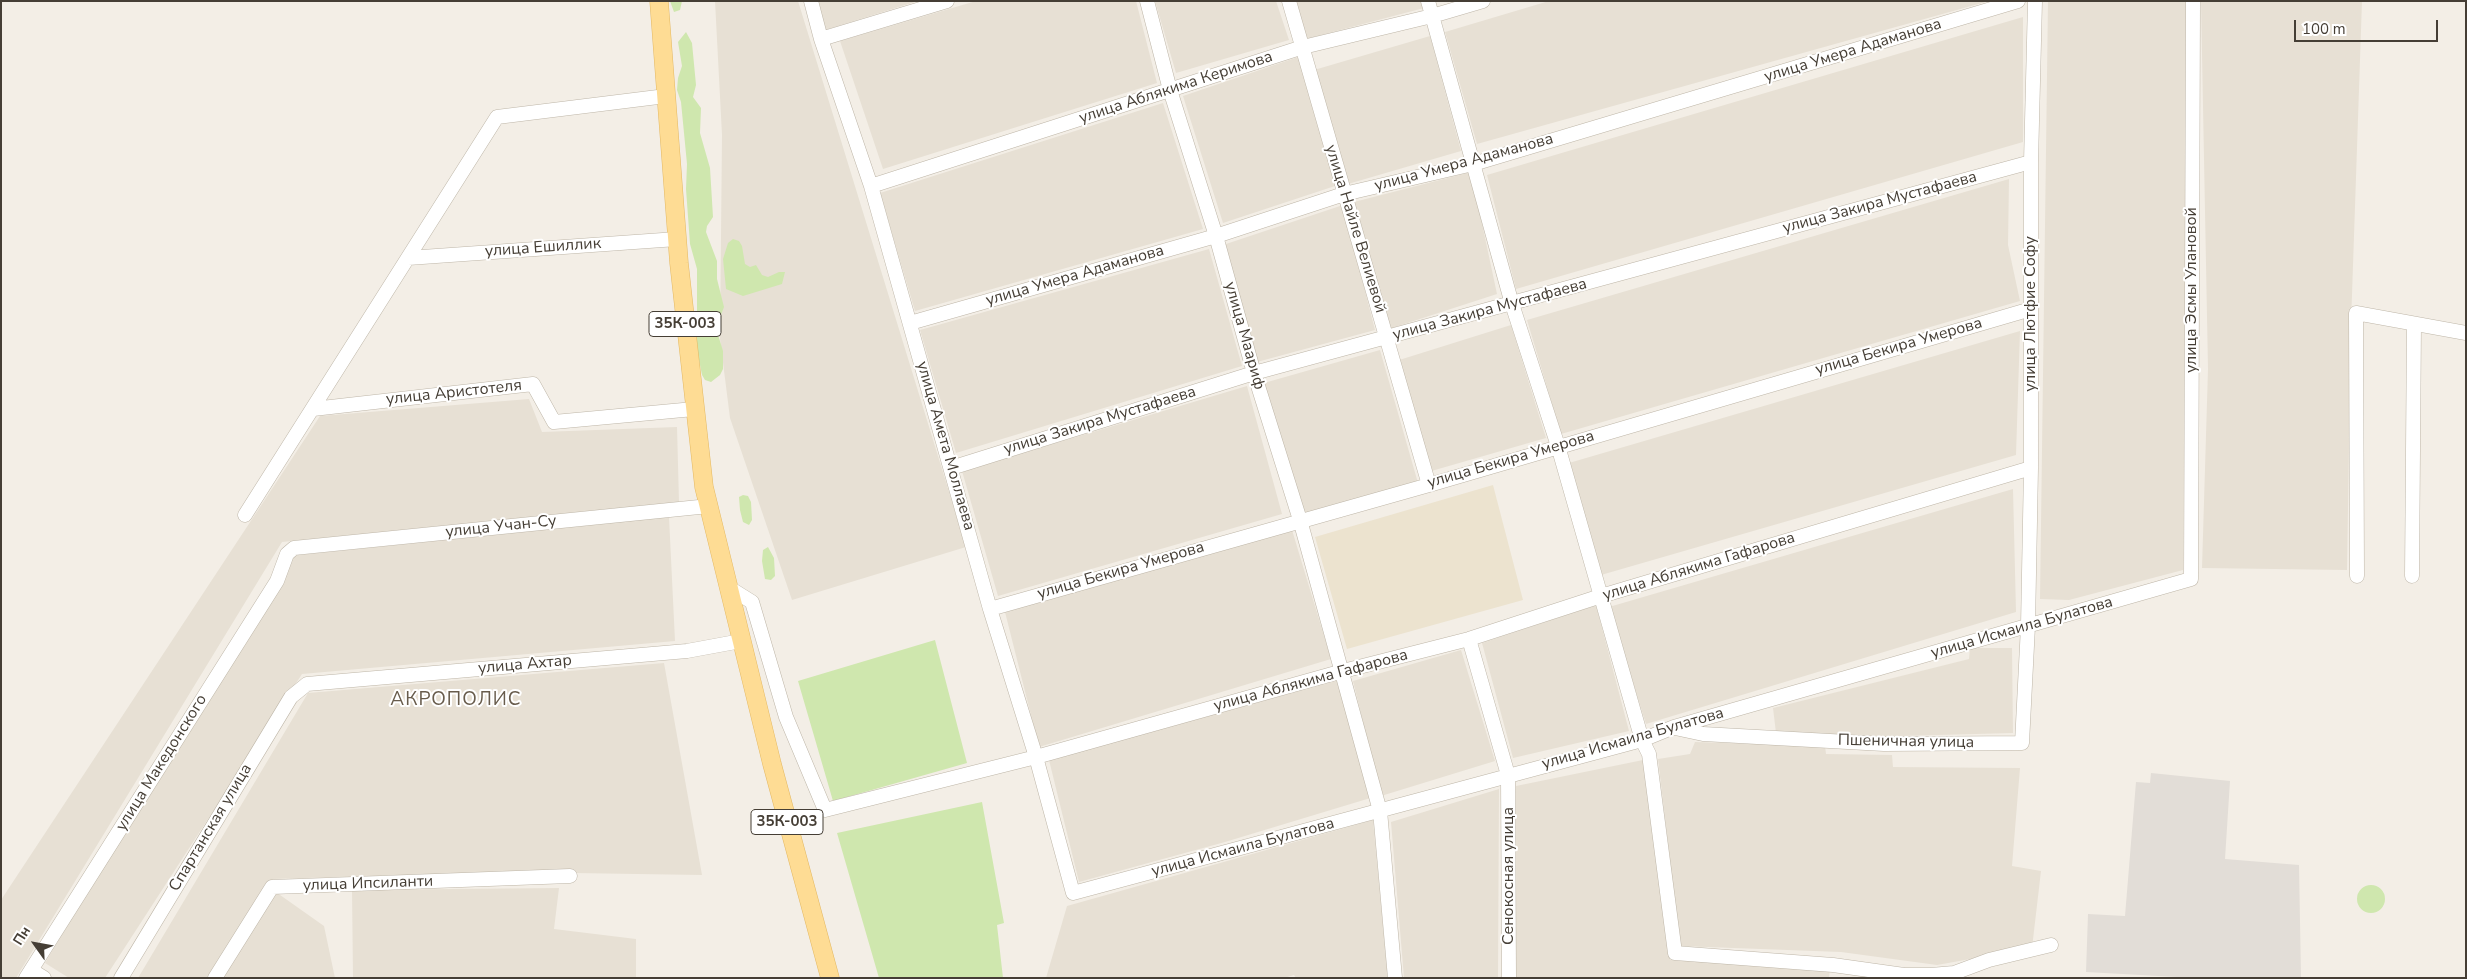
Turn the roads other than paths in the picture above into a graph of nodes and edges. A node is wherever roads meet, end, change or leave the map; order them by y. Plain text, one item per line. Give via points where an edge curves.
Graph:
1 (658, 1) edge
2 (811, 1) edge
3 (947, 1) edge
4 (1146, 1) edge
5 (1289, 1) edge
6 (1428, 1) edge
7 (1483, 1) edge
8 (2018, 1) edge
9 (2035, 1) edge
10 (2193, 1) edge
11 (1432, 16) junction
12 (821, 39) junction
13 (1303, 47) junction
14 (1170, 90) junction
15 (666, 96) junction
16 (2031, 162) junction
17 (1473, 164) junction
18 (871, 186) junction
19 (1344, 194) junction
20 (1216, 236) junction
21 (677, 238) junction
22 (408, 258) junction
23 (1512, 304) junction
24 (2030, 309) junction
25 (910, 324) junction
26 (2414, 324) junction
27 (2466, 333) edge
28 (1388, 337) junction
29 (1254, 373) junction
30 (313, 409) junction
31 (694, 409) junction
32 (1558, 446) junction
33 (951, 468) junction
34 (2031, 468) junction
35 (1429, 485) junction
36 (708, 506) junction
37 (246, 516) dead end
38 (1300, 520) junction
39 (294, 548) joint
40 (2357, 576) dead end
41 (2412, 576) dead end
42 (2191, 579) joint
43 (728, 587) junction
44 (1600, 596) junction
45 (990, 609) junction
46 (2028, 626) junction
47 (1469, 639) junction
48 (741, 641) junction
49 (1343, 671) junction
50 (307, 684) joint
51 (1674, 727) junction
52 (1642, 740) junction
53 (1036, 756) junction
54 (1508, 775) junction
55 (1380, 811) junction
56 (570, 876) dead end
57 (1073, 893) joint
58 (2051, 946) dead end
59 (28, 974) edge
60 (1875, 975) edge
61 (44, 978) edge
62 (121, 978) edge
63 (215, 978) edge
64 (830, 978) edge
65 (1395, 978) edge
66 (1509, 978) edge

1 - 15 main road, 35К-003
2 - 12 street, улица Амета Моллаева
3 - 12 street
4 - 14 street, улица Маариф
5 - 13 street, улица Найле Велиевой
6 - 11 street
7 - 11 street, улица Аблякима Керимова
8 - 17 street, улица Умера Адаманова
9 - 16 street, улица Лютфие Софу
10 - 42 street, улица Эсмы Улановой
11 - 13 street, улица Аблякима Керимова
11 - 17 street
12 - 18 street, улица Амета Моллаева
13 - 14 street, улица Аблякима Керимова
13 - 19 street, улица Найле Велиевой
14 - 18 street, улица Аблякима Керимова
14 - 20 street, улица Маариф
15 - 21 main road, 35К-003
15 - 22 street via 497,116
16 - 23 street, улица Закира Мустафаева
16 - 24 street, улица Лютфие Софу
17 - 19 street, улица Умера Адаманова
17 - 23 street
18 - 25 street, улица Амета Моллаева
19 - 20 street, улица Умера Адаманова
19 - 28 street, улица Найле Велиевой
20 - 25 street, улица Умера Адаманова
20 - 29 street, улица Маариф
21 - 22 street, улица Ешиллик
21 - 31 main road, 35К-003
22 - 30 street
23 - 28 street, улица Закира Мустафаева
23 - 32 street
24 - 32 street, улица Бекира Умерова
24 - 34 street, улица Лютфие Софу
25 - 33 street, улица Амета Моллаева
26 - 27 street
26 - 40 street via 2356,313
26 - 41 street
28 - 29 street, улица Закира Мустафаева
28 - 35 street, улица Найле Велиевой
29 - 33 street, улица Закира Мустафаева
29 - 38 street, улица Маариф
30 - 31 street, улица Аристотеля via 533,384 554,422
30 - 37 street
31 - 36 main road, 35К-003
32 - 35 street, улица Бекира Умерова
32 - 44 street
33 - 45 street, улица Амета Моллаева
34 - 44 street, улица Аблякима Гафарова
34 - 46 street, улица Лютфие Софу
35 - 38 street, улица Бекира Умерова
36 - 39 street, улица Учан-Су
36 - 43 main road, 35К-003
38 - 45 street, улица Бекира Умерова
38 - 49 street, улица Маариф
39 - 59 street, улица Македонского via 287,554 277,581
42 - 46 street, улица Исмаила Булатова
43 - 48 main road, 35К-003
43 - 53 street, улица Аблякима Гафарова via 752,602 786,717 825,810
44 - 47 street, улица Аблякима Гафарова
44 - 52 street
45 - 53 street, улица Амета Моллаева
46 - 51 street, улица Исмаила Булатова
46 - 51 street, Пшеничная улица via 2022,743 1884,744 1703,734
47 - 49 street, улица Аблякима Гафарова
47 - 54 street
48 - 50 street, улица Ахтар via 688,651
48 - 64 main road, 35К-003
49 - 53 street, улица Аблякима Гафарова
49 - 55 street, улица Маариф
50 - 62 street, Спартанская улица via 291,697
51 - 52 street, улица Исмаила Булатова
52 - 54 street, улица Исмаила Булатова
52 - 60 street via 1649,754 1675,953 1833,965
53 - 57 street, улица Амета Моллаева
54 - 55 street, улица Исмаила Булатова
54 - 66 street, Сенокосная улица
55 - 57 street, улица Исмаила Булатова
55 - 65 street, улица Маариф
56 - 63 street, улица Ипсиланти via 272,887
58 - 60 street via 1989,960 1954,973
59 - 61 street

